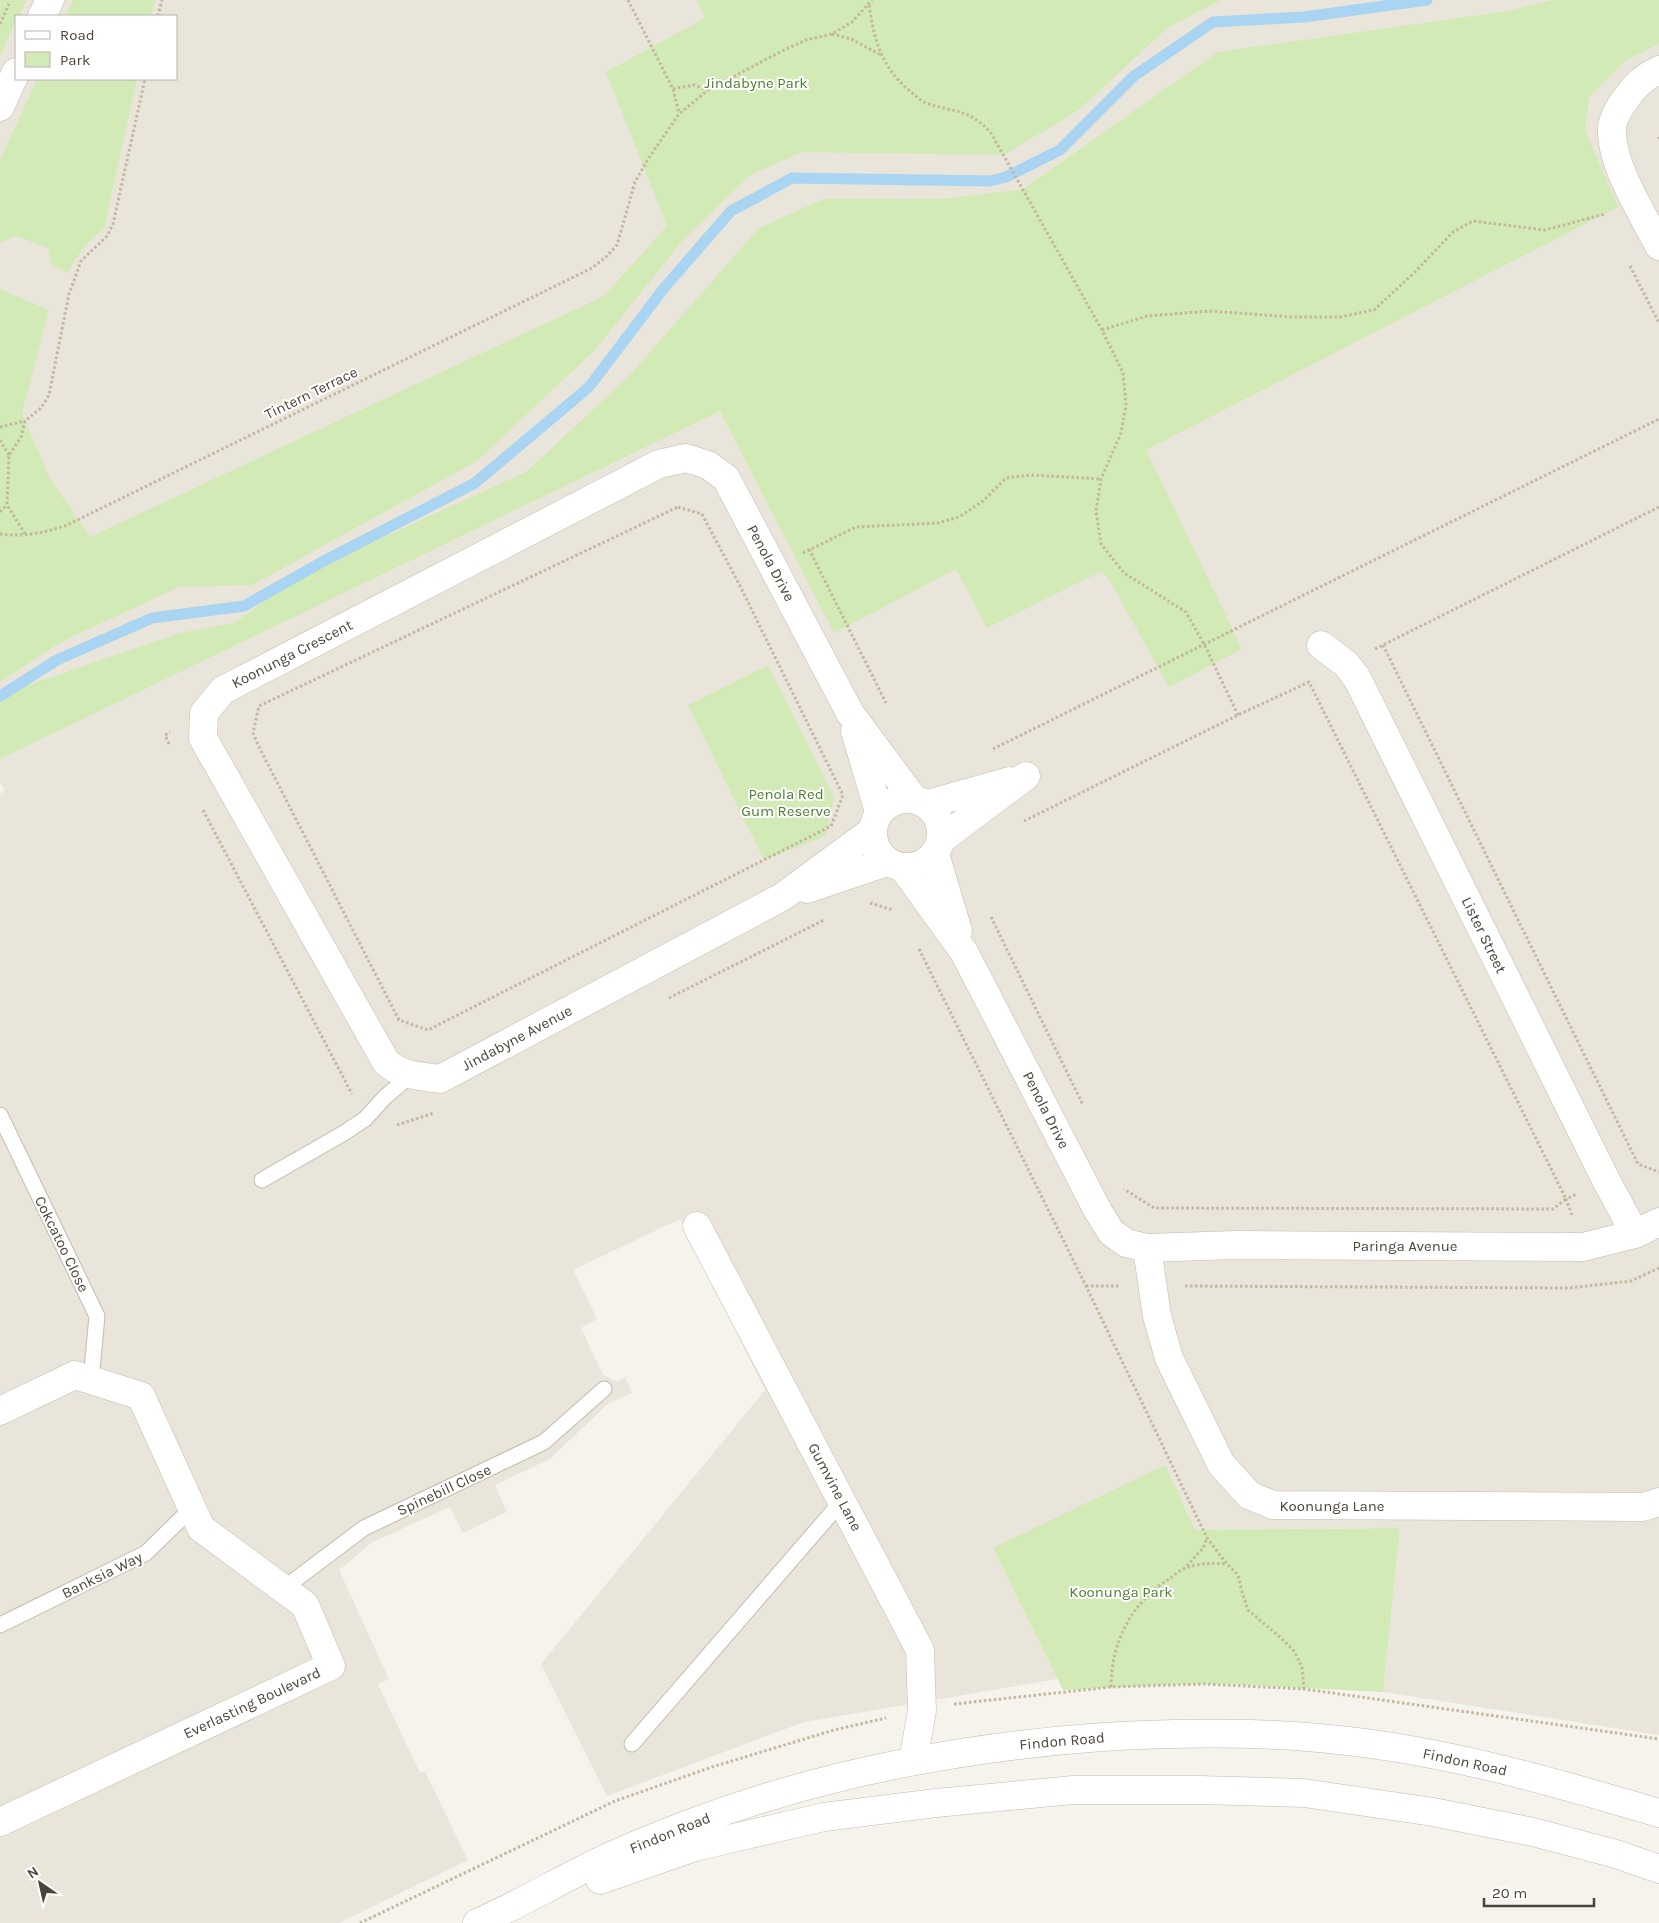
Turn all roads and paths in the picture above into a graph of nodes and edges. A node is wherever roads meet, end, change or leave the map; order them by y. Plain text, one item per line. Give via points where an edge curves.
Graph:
1 (11, 0) edge
2 (50, 0) edge
3 (162, 0) edge
4 (628, 0) edge
5 (872, 0) edge
6 (869, 5) junction
7 (42, 15) edge
8 (158, 15) edge
9 (0, 24) edge
10 (832, 34) junction
11 (881, 55) junction
12 (1659, 70) edge
13 (15, 74) edge
14 (144, 80) edge
15 (674, 89) junction
16 (708, 90) junction
17 (0, 107) edge
18 (679, 114) junction
19 (1634, 198) junction
20 (1604, 214) junction
21 (1608, 222) dead end
22 (1659, 246) edge
23 (1630, 264) dead end
24 (1659, 323) edge
25 (1102, 330) junction
26 (1659, 419) edge
27 (25, 422) junction
28 (0, 428) edge
29 (0, 440) edge
30 (9, 455) junction
31 (659, 464) joint
32 (1101, 479) junction
33 (7, 505) junction
34 (1659, 507) edge
35 (0, 512) edge
36 (702, 514) joint
37 (0, 534) edge
38 (25, 535) junction
39 (809, 549) junction
40 (775, 570) junction
41 (1321, 645) dead end
42 (1382, 645) junction
43 (1205, 646) junction
44 (1346, 664) junction
45 (1309, 682) junction
46 (888, 707) dead end
47 (204, 713) junction
48 (850, 713) junction
49 (1238, 715) junction
50 (173, 751) dead end
51 (984, 754) dead end
52 (920, 801) junction
53 (203, 810) dead end
54 (875, 821) junction
55 (1017, 825) dead end
56 (938, 847) junction
57 (895, 865) junction
58 (782, 897) junction
59 (864, 900) dead end
60 (987, 909) dead end
61 (901, 913) dead end
62 (828, 918) dead end
63 (918, 949) dead end
64 (964, 952) junction
65 (667, 998) dead end
66 (411, 1075) junction
67 (443, 1110) dead end
68 (1086, 1110) dead end
69 (0, 1115) edge
70 (365, 1119) junction
71 (1659, 1172) edge
72 (262, 1180) dead end
73 (1120, 1180) dead end
74 (697, 1226) dead end
75 (1647, 1228) edge
76 (1147, 1248) junction
77 (1659, 1268) edge
78 (1086, 1286) junction
79 (1153, 1286) junction
80 (90, 1380) junction
81 (604, 1389) dead end
82 (0, 1411) edge
83 (842, 1501) junction
84 (1659, 1502) edge
85 (192, 1508) junction
86 (1207, 1538) junction
87 (1227, 1564) junction
88 (1187, 1567) junction
89 (283, 1589) junction
90 (0, 1625) edge
91 (1111, 1686) dead end
92 (1304, 1688) dead end
93 (632, 1744) dead end
94 (913, 1761) junction
95 (1659, 1813) edge
96 (0, 1822) edge
97 (1659, 1869) edge
98 (482, 1921) edge

1 - 9 path
2 - 7 street
3 - 8 path
4 - 15 path
5 - 6 path
6 - 10 path via 852,22
6 - 11 path via 873,33
10 - 11 path
10 - 16 path, Tintern Terrace via 806,40
11 - 25 path via 899,82 924,103 972,116 991,133
12 - 19 street via 1634,87 1612,127 1619,166
13 - 17 street
14 - 27 path via 113,224 107,236 81,261 69,294 49,395 41,408
15 - 16 path via 694,85
15 - 18 path
16 - 18 path, Tintern Terrace
18 - 38 path, Tintern Terrace via 635,182 617,245 592,268 66,525
19 - 20 path
19 - 22 street
20 - 21 path
20 - 25 path via 1545,230 1473,222 1452,232 1374,310 1340,317 1210,311 1147,316
23 - 24 path
25 - 32 path via 1123,373 1126,405 1121,433
26 - 43 path
27 - 28 path
27 - 30 path via 21,437
29 - 30 path
30 - 33 path
31 - 40 street, Penola Drive via 686,458 708,466 726,478
31 - 47 street, Koonunga Crescent via 223,690
32 - 39 path via 1030,475 1006,478 959,517 938,522 856,527
32 - 43 path via 1096,511 1101,544 1124,573 1186,612
33 - 35 path
33 - 38 path
34 - 42 path
36 - 36 path via 843,795 831,826 428,1030 399,1020 260,749 253,733 259,706 678,507
37 - 38 path, Tintern Terrace
39 - 40 path
39 - 46 path
40 - 48 street, Penola Drive
41 - 44 street, Lister Street
42 - 44 path
42 - 71 path via 1638,1164
43 - 49 path
43 - 51 path
44 - 45 path
44 - 75 street, Lister Street via 1357,678 1606,1180
45 - 49 path
45 - 73 path via 1566,1199 1553,1209 1154,1208 1124,1189
47 - 50 path via 165,735
47 - 66 street via 203,738 386,1062 394,1070
48 - 52 street, Penola Drive
48 - 54 street, Penola Drive
49 - 55 path
52 - 54 street via 894,800
52 - 56 street via 940,820
52 - 56 street via 1026,776
53 - 70 path
54 - 57 street via 875,848
54 - 58 street, Jindabyne Avenue
56 - 57 street via 921,865
56 - 64 street, Penola Drive
57 - 58 street, Jindabyne Avenue
57 - 64 street, Penola Drive
58 - 66 street, Jindabyne Avenue via 440,1079
59 - 61 path
60 - 68 path
62 - 65 path
63 - 78 path
64 - 76 street, Penola Drive via 1111,1232 1126,1243
66 - 70 lane
67 - 70 path via 396,1125
69 - 80 lane, Cokcatoo Close via 97,1316
70 - 72 lane
74 - 83 street, Gumvine Lane
75 - 76 street, Paringa Avenue via 1583,1247 1235,1245
76 - 79 street, Koonunga Lane
77 - 79 path via 1631,1280 1568,1288
78 - 79 path
78 - 86 path
79 - 84 street, Koonunga Lane via 1157,1316 1169,1358 1221,1464 1248,1494 1273,1505 1643,1507
80 - 82 street, Everlasting Boulevard via 75,1375
80 - 85 street, Everlasting Boulevard via 141,1396
81 - 89 lane, Spinebill Close via 544,1442 364,1528
83 - 93 lane
83 - 94 street, Gumvine Lane via 920,1650 922,1711
85 - 89 street, Everlasting Boulevard via 201,1528
85 - 90 lane, Banksia Way via 146,1553
86 - 87 path
86 - 88 path
87 - 88 path
87 - 92 path via 1238,1575 1248,1610 1294,1651 1302,1667
88 - 91 path via 1160,1584 1132,1613 1117,1644 1111,1668
89 - 96 street, Everlasting Boulevard via 304,1605 331,1666
94 - 95 street, Findon Road via 995,1747 1079,1739 1172,1733 1292,1735 1418,1752 1518,1773
94 - 98 street, Findon Road via 797,1788 695,1822 601,1861
97 - 98 street, Findon Road via 1533,1832 1433,1812 1304,1793 1073,1790 824,1817 695,1847

